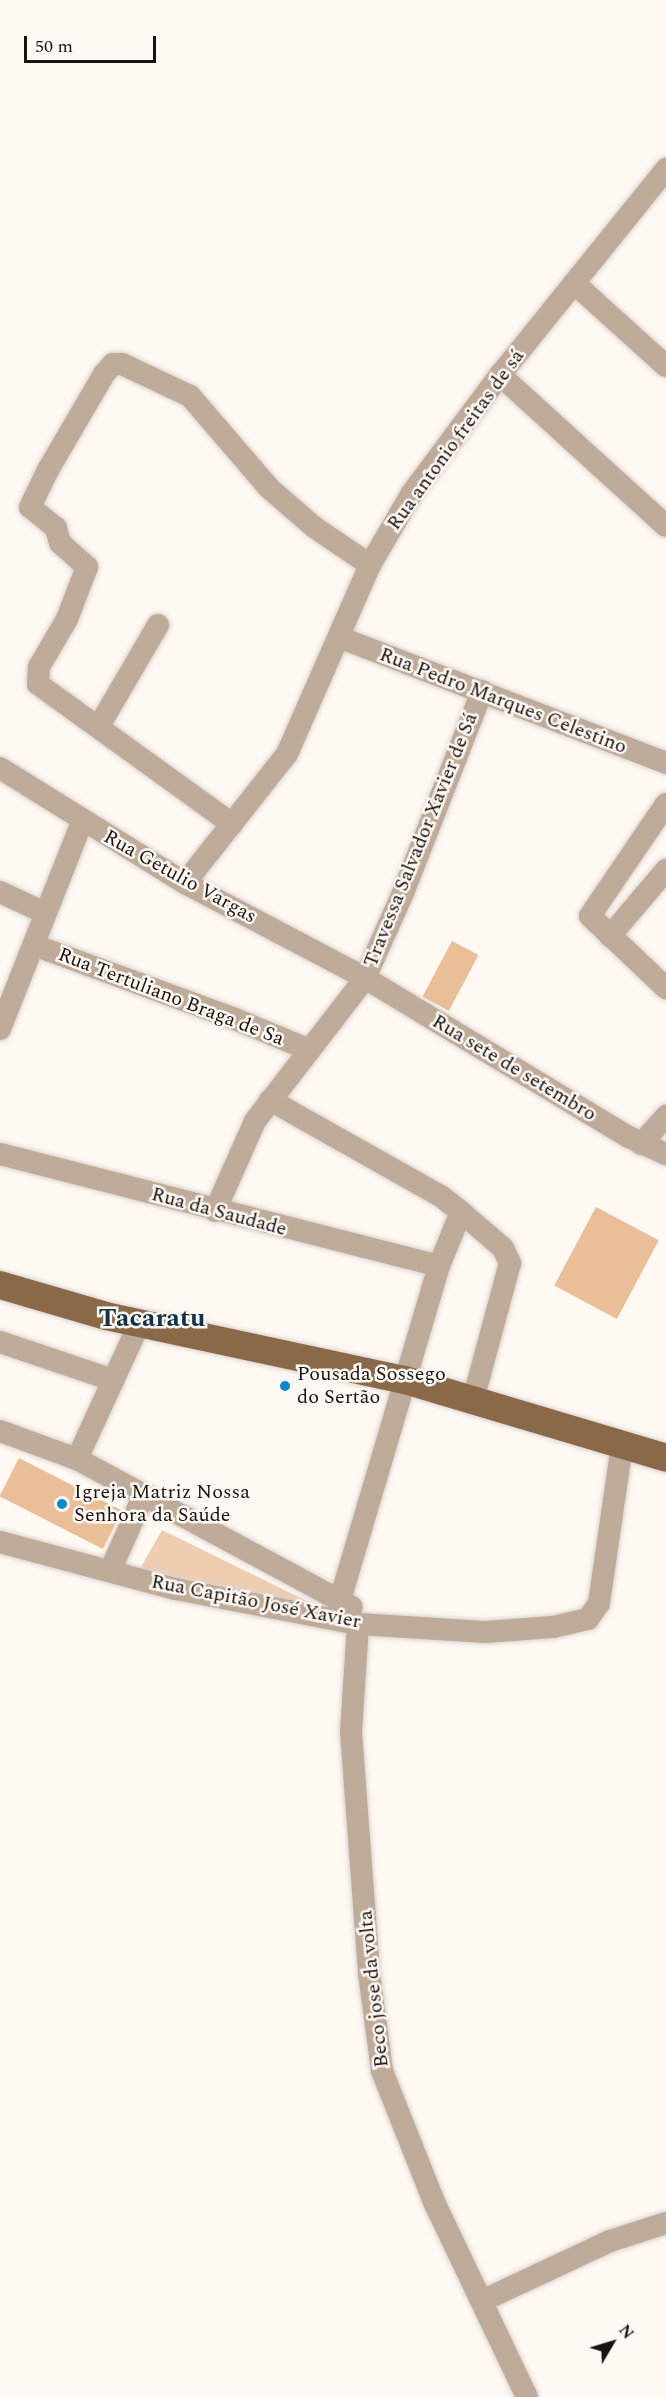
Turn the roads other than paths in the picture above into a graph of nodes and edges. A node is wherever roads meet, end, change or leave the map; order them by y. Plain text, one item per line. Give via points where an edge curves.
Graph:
1 (666, 169) edge
2 (574, 283) junction
3 (666, 366) edge
4 (500, 375) junction
5 (666, 526) edge
6 (370, 565) junction
7 (158, 625) dead end
8 (341, 638) junction
9 (482, 691) junction
10 (99, 726) junction
11 (666, 763) edge
12 (0, 768) edge
13 (666, 804) edge
14 (82, 822) junction
15 (232, 824) junction
16 (666, 870) edge
17 (185, 883) junction
18 (0, 892) edge
19 (45, 913) junction
20 (605, 933) junction
21 (34, 945) junction
22 (365, 978) junction
23 (666, 988) edge
24 (0, 1029) edge
25 (307, 1049) junction
26 (270, 1100) junction
27 (666, 1116) edge
28 (641, 1144) junction
29 (0, 1154) edge
30 (666, 1154) edge
31 (215, 1211) junction
32 (456, 1220) junction
33 (439, 1266) junction
34 (0, 1285) edge
35 (140, 1322) junction
36 (0, 1342) edge
37 (113, 1380) junction
38 (405, 1380) junction
39 (473, 1400) junction
40 (0, 1431) edge
41 (622, 1445) junction
42 (666, 1458) edge
43 (76, 1459) junction
44 (143, 1497) junction
45 (0, 1542) edge
46 (110, 1571) junction
47 (340, 1600) junction
48 (381, 1623) junction
49 (358, 1624) junction
50 (666, 2223) edge
51 (484, 2300) junction
52 (527, 2397) edge

1 - 2 street, Rua antonio freitas de sá
2 - 3 street
2 - 4 street, Rua antonio freitas de sá
4 - 5 street
4 - 6 street, Rua antonio freitas de sá via 412,493
6 - 8 street, Rua antonio freitas de sá
6 - 10 street via 314,527 269,488 190,396 122,364 113,364 30,505 32,512 56,528 60,543 87,567 36,681 42,689
7 - 10 street
8 - 9 street, Rua Pedro Marques Celestino
8 - 15 street, Rua antonio freitas de sá via 287,754
9 - 11 street, Rua Pedro Marques Celestino
9 - 22 street, Travessa Salvador Xavier de Sá via 403,893
10 - 15 street
12 - 14 street, Rua Getulio Vargas
13 - 20 street via 590,916
14 - 17 street, Rua Getulio Vargas
14 - 19 street
15 - 17 street, Rua antonio freitas de sá
16 - 20 street
17 - 22 street, Rua Getulio Vargas
18 - 19 street
19 - 21 street
20 - 23 street
21 - 24 street
21 - 25 street, Rua Tertuliano Braga de Sa via 235,1018
22 - 25 street, Travessa Salvador Xavier de Sá
22 - 28 street, Rua sete de setembro
25 - 26 street, Travessa Salvador Xavier de Sá
26 - 31 street, Travessa Salvador Xavier de Sá via 237,1154
26 - 32 street via 442,1197
27 - 28 street
28 - 30 street, Rua sete de setembro
29 - 31 street, Rua da Saudade
31 - 33 street, Rua da Saudade
32 - 33 street
32 - 39 street via 503,1248 510,1263
33 - 38 street
34 - 35 main road
35 - 37 street
35 - 38 main road
36 - 37 street
37 - 43 street
38 - 39 main road
38 - 47 street
39 - 41 main road
40 - 43 street
41 - 42 main road
41 - 48 street, Rua Capitão José Xavier via 602,1595 588,1619 553,1627 485,1632
43 - 44 street
44 - 46 street
44 - 47 street
45 - 46 street, Rua Capitão José Xavier
46 - 49 street, Rua Capitão José Xavier via 176,1589
47 - 48 street
48 - 49 street, Rua Capitão José Xavier
49 - 51 street, Beco jose da volta via 351,1732 380,2063 394,2110 435,2204
50 - 51 street via 610,2241
51 - 52 street, Beco jose da volta

